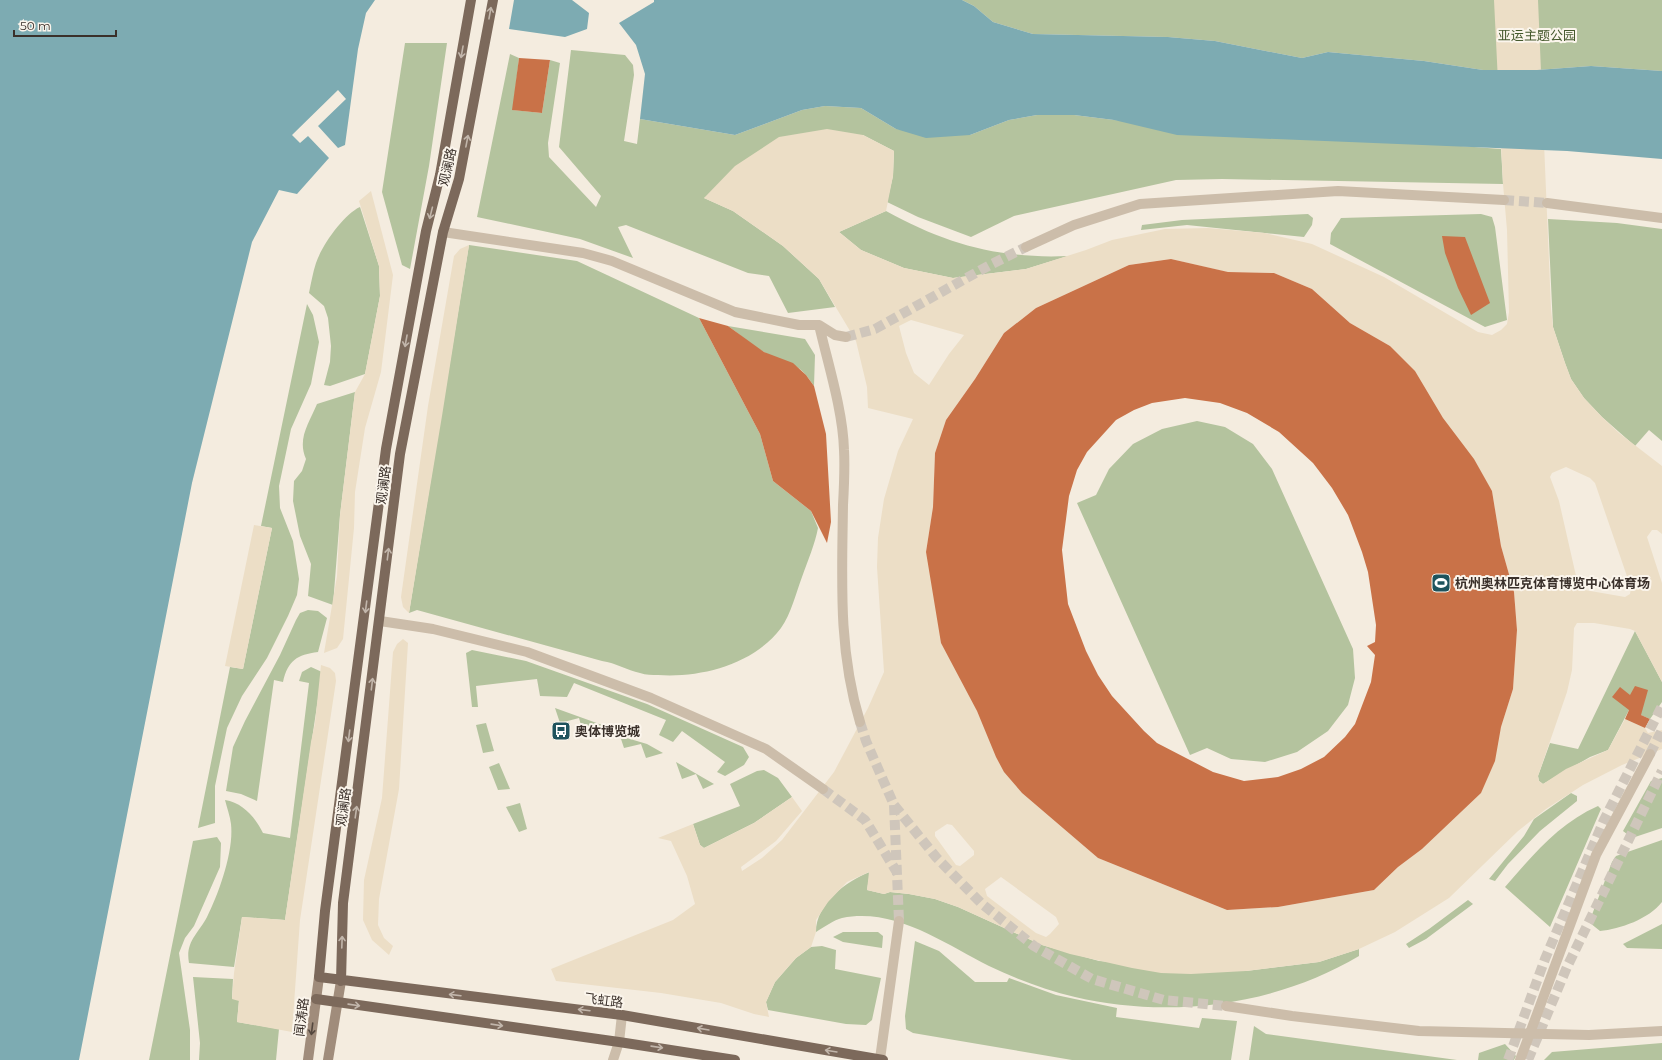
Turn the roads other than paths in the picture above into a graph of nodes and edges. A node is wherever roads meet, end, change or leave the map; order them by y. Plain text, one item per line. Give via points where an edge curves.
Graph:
1 (471, 0) edge
2 (493, 0) edge
3 (1504, 200) tunnel mouth
4 (1547, 203) tunnel mouth
5 (1662, 218) edge
6 (443, 232) junction
7 (1026, 247) tunnel mouth
8 (819, 326) junction
9 (846, 337) tunnel mouth
10 (380, 621) junction
11 (860, 722) tunnel mouth
12 (1650, 754) tunnel mouth
13 (823, 789) tunnel mouth
14 (899, 921) tunnel mouth
15 (319, 977) junction
16 (341, 981) junction
17 (316, 999) junction
18 (338, 1003) junction
19 (1226, 1006) tunnel mouth
20 (622, 1015) junction
21 (1662, 1031) edge
22 (1530, 1033) junction
23 (619, 1042) junction
24 (308, 1060) edge
25 (328, 1060) edge
26 (613, 1060) edge
27 (735, 1060) edge
28 (881, 1060) edge
29 (1520, 1060) edge

1 -> 15 main road, 观澜路 via 440,175 426,231 386,449 325,911
6 -> 2 main road, 观澜路 via 459,179
3 - 7 street via 1338,191 1140,204 1074,225
4 - 5 street
6 - 8 street via 583,253 612,261 735,312 799,325
10 -> 6 main road, 观澜路 via 400,454
8 - 9 street via 835,335
8 - 11 street via 837,405 844,450 844,643 850,692
10 - 13 street via 433,629 527,652 651,698 766,749
16 -> 10 main road, 观澜路 via 343,903
12 - 22 street via 1596,855
14 - 28 street
15 - 16 main road, 飞虹路
15 - 17 main road, 闻涛路
16 - 18 main road
20 -> 16 main road, 飞虹路
17 - 18 main road
17 -> 24 main road, 闻涛路
18 -> 23 main road
18 - 25 main road
19 - 22 street via 1419,1031
20 - 23 street
28 -> 20 main road, 飞虹路
21 - 22 street via 1589,1035
22 - 29 street
23 - 26 street
23 -> 27 main road

